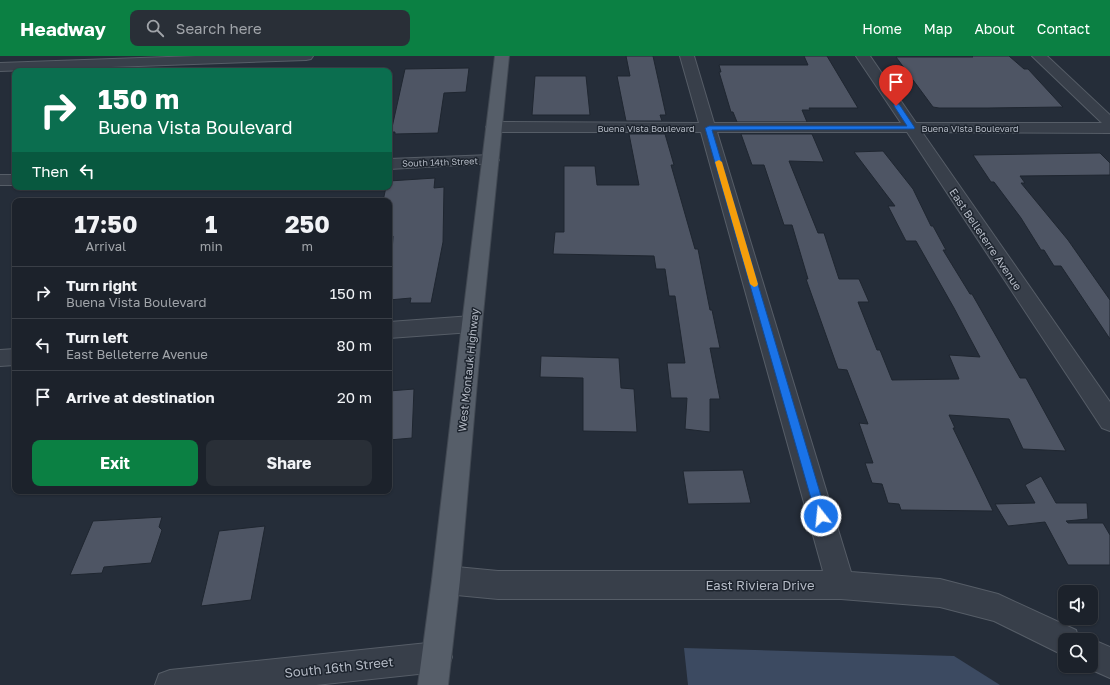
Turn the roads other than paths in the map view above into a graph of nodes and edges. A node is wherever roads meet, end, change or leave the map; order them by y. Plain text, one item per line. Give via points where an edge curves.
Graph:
1 (9, 56) edge
2 (278, 56) edge
3 (306, 56) edge
4 (502, 56) edge
5 (687, 56) edge
6 (863, 56) edge
7 (1039, 56) edge
8 (0, 67) edge
9 (1110, 123) edge
10 (494, 128) junction
11 (709, 128) junction
12 (912, 128) junction
13 (1110, 128) edge
14 (491, 160) junction
15 (392, 164) edge
16 (0, 180) edge
17 (12, 180) edge
18 (472, 324) junction
19 (392, 330) edge
20 (12, 357) edge
21 (0, 358) edge
22 (1110, 421) edge
23 (446, 580) junction
24 (841, 585) junction
25 (1058, 638) edge
26 (1098, 657) edge
27 (1110, 663) edge
28 (435, 671) edge
29 (170, 685) edge

1 - 8 street
2 - 3 street
2 - 8 street
4 - 10 main road, West Montauk Highway
5 - 11 street
6 - 12 street, East Belleterre Avenue
7 - 9 street
10 - 11 street, Buena Vista Boulevard
10 - 14 main road, West Montauk Highway
11 - 12 street, Buena Vista Boulevard
11 - 24 street
12 - 13 street, Buena Vista Boulevard
12 - 22 street, East Belleterre Avenue
14 - 15 street, South 14th Street
14 - 18 main road, West Montauk Highway
16 - 17 street
18 - 19 street
18 - 23 main road, West Montauk Highway
20 - 21 street
23 - 24 street, East Riviera Drive via 498,585
23 - 28 main road, West Montauk Highway
24 - 25 street, East Riviera Drive via 940,593 998,608
26 - 27 street
28 - 29 street, South 16th Street

